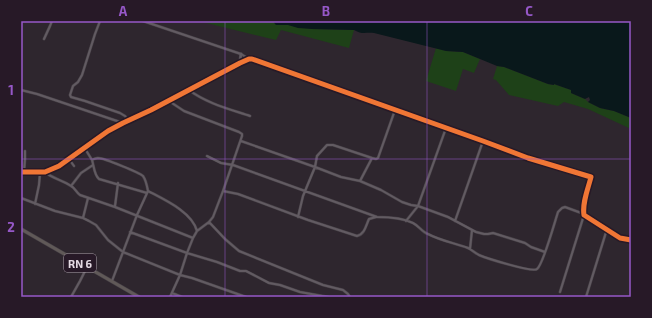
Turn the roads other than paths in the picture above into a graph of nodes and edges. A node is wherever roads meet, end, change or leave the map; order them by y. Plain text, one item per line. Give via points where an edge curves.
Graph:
1 (52, 21) edge
2 (100, 21) edge
3 (143, 21) edge
4 (44, 39) dead end
5 (241, 54) junction
6 (250, 59) junction
7 (240, 63) junction
8 (21, 90) edge
9 (189, 90) junction
10 (168, 100) junction
11 (395, 110) junction
12 (250, 116) dead end
13 (128, 120) junction
14 (123, 123) junction
15 (446, 128) junction
16 (241, 141) junction
17 (484, 142) junction
18 (84, 147) junction
19 (25, 151) dead end
20 (207, 156) dead end
21 (372, 158) junction
22 (69, 159) junction
23 (92, 160) junction
24 (93, 165) junction
25 (233, 165) junction
26 (74, 166) dead end
27 (315, 166) junction
28 (22, 172) edge
29 (40, 172) junction
30 (45, 172) junction
31 (360, 181) junction
32 (118, 184) junction
33 (71, 186) junction
34 (306, 191) junction
35 (148, 192) junction
36 (224, 192) junction
37 (21, 198) edge
38 (88, 198) junction
39 (35, 204) junction
40 (115, 206) junction
41 (418, 206) junction
42 (137, 215) junction
43 (584, 215) junction
44 (298, 217) junction
45 (377, 217) junction
46 (83, 218) junction
47 (406, 221) junction
48 (455, 221) junction
49 (209, 222) junction
50 (21, 229) edge
51 (607, 229) junction
52 (472, 230) junction
53 (197, 231) junction
54 (130, 232) junction
55 (193, 238) junction
56 (631, 240) edge
57 (470, 249) junction
58 (123, 252) junction
59 (545, 252) junction
60 (187, 253) junction
61 (87, 267) junction
62 (180, 275) junction
63 (111, 281) junction
64 (560, 292) dead end
65 (172, 293) junction
66 (71, 297) edge
67 (139, 297) edge
68 (170, 297) edge
69 (182, 297) edge
70 (246, 297) edge
71 (328, 297) edge
72 (350, 297) edge
73 (586, 297) edge

1 - 4 street
2 - 13 street via 82,75 73,86 70,95 120,113
3 - 5 street
5 - 6 street
5 - 7 street
6 - 7 street
6 - 11 street
7 - 9 street
8 - 14 street
9 - 10 street
9 - 12 street via 222,107
10 - 13 street
10 - 16 street via 184,111 239,132 242,134
11 - 15 street
11 - 21 street via 380,155 376,159
13 - 14 street
14 - 18 street
15 - 17 street
15 - 41 street
16 - 25 street
16 - 27 street
17 - 43 street via 591,177
17 - 48 street
18 - 22 street
18 - 23 street
19 - 28 street via 26,159
20 - 25 street via 220,163
21 - 27 street via 333,145 327,146 317,156
21 - 31 street
22 - 26 street
22 - 30 street
23 - 24 street
23 - 35 street via 104,159 139,173 145,179
24 - 32 street via 97,177
24 - 33 street via 81,173
25 - 34 street
25 - 36 street
27 - 31 street via 341,177
27 - 34 street
28 - 29 street
29 - 30 street
29 - 39 street
30 - 33 street
31 - 41 street via 402,202
32 - 35 street
32 - 40 street
33 - 38 street via 77,193
34 - 44 street
34 - 45 street
35 - 42 street
35 - 53 street via 182,211 196,226
36 - 44 street via 238,194
36 - 49 street
37 - 39 street
38 - 40 street
38 - 46 street
39 - 46 street
40 - 42 street
41 - 47 street
41 - 48 street
42 - 54 street
42 - 55 street
43 - 51 street
43 - 59 street via 562,208 558,212
43 - 64 street
44 - 45 street via 357,236 364,231 369,219
45 - 47 street
46 - 58 street via 96,225 108,240
47 - 57 street via 414,223 436,238
48 - 52 street
49 - 53 street
49 - 72 street via 239,252 323,285 343,290
50 - 61 main road, RN 6
51 - 56 street via 620,238
51 - 73 street
52 - 57 street
52 - 59 street via 484,234 493,233
53 - 55 street
54 - 58 street
54 - 60 street
55 - 60 street
57 - 59 street via 478,254 534,270 538,269
58 - 62 street
58 - 63 street
60 - 62 street
60 - 71 street via 246,271 269,283
61 - 63 main road, RN 6
61 - 66 street
62 - 65 street
62 - 70 street
63 - 67 main road, RN 6
65 - 68 street
65 - 69 street

